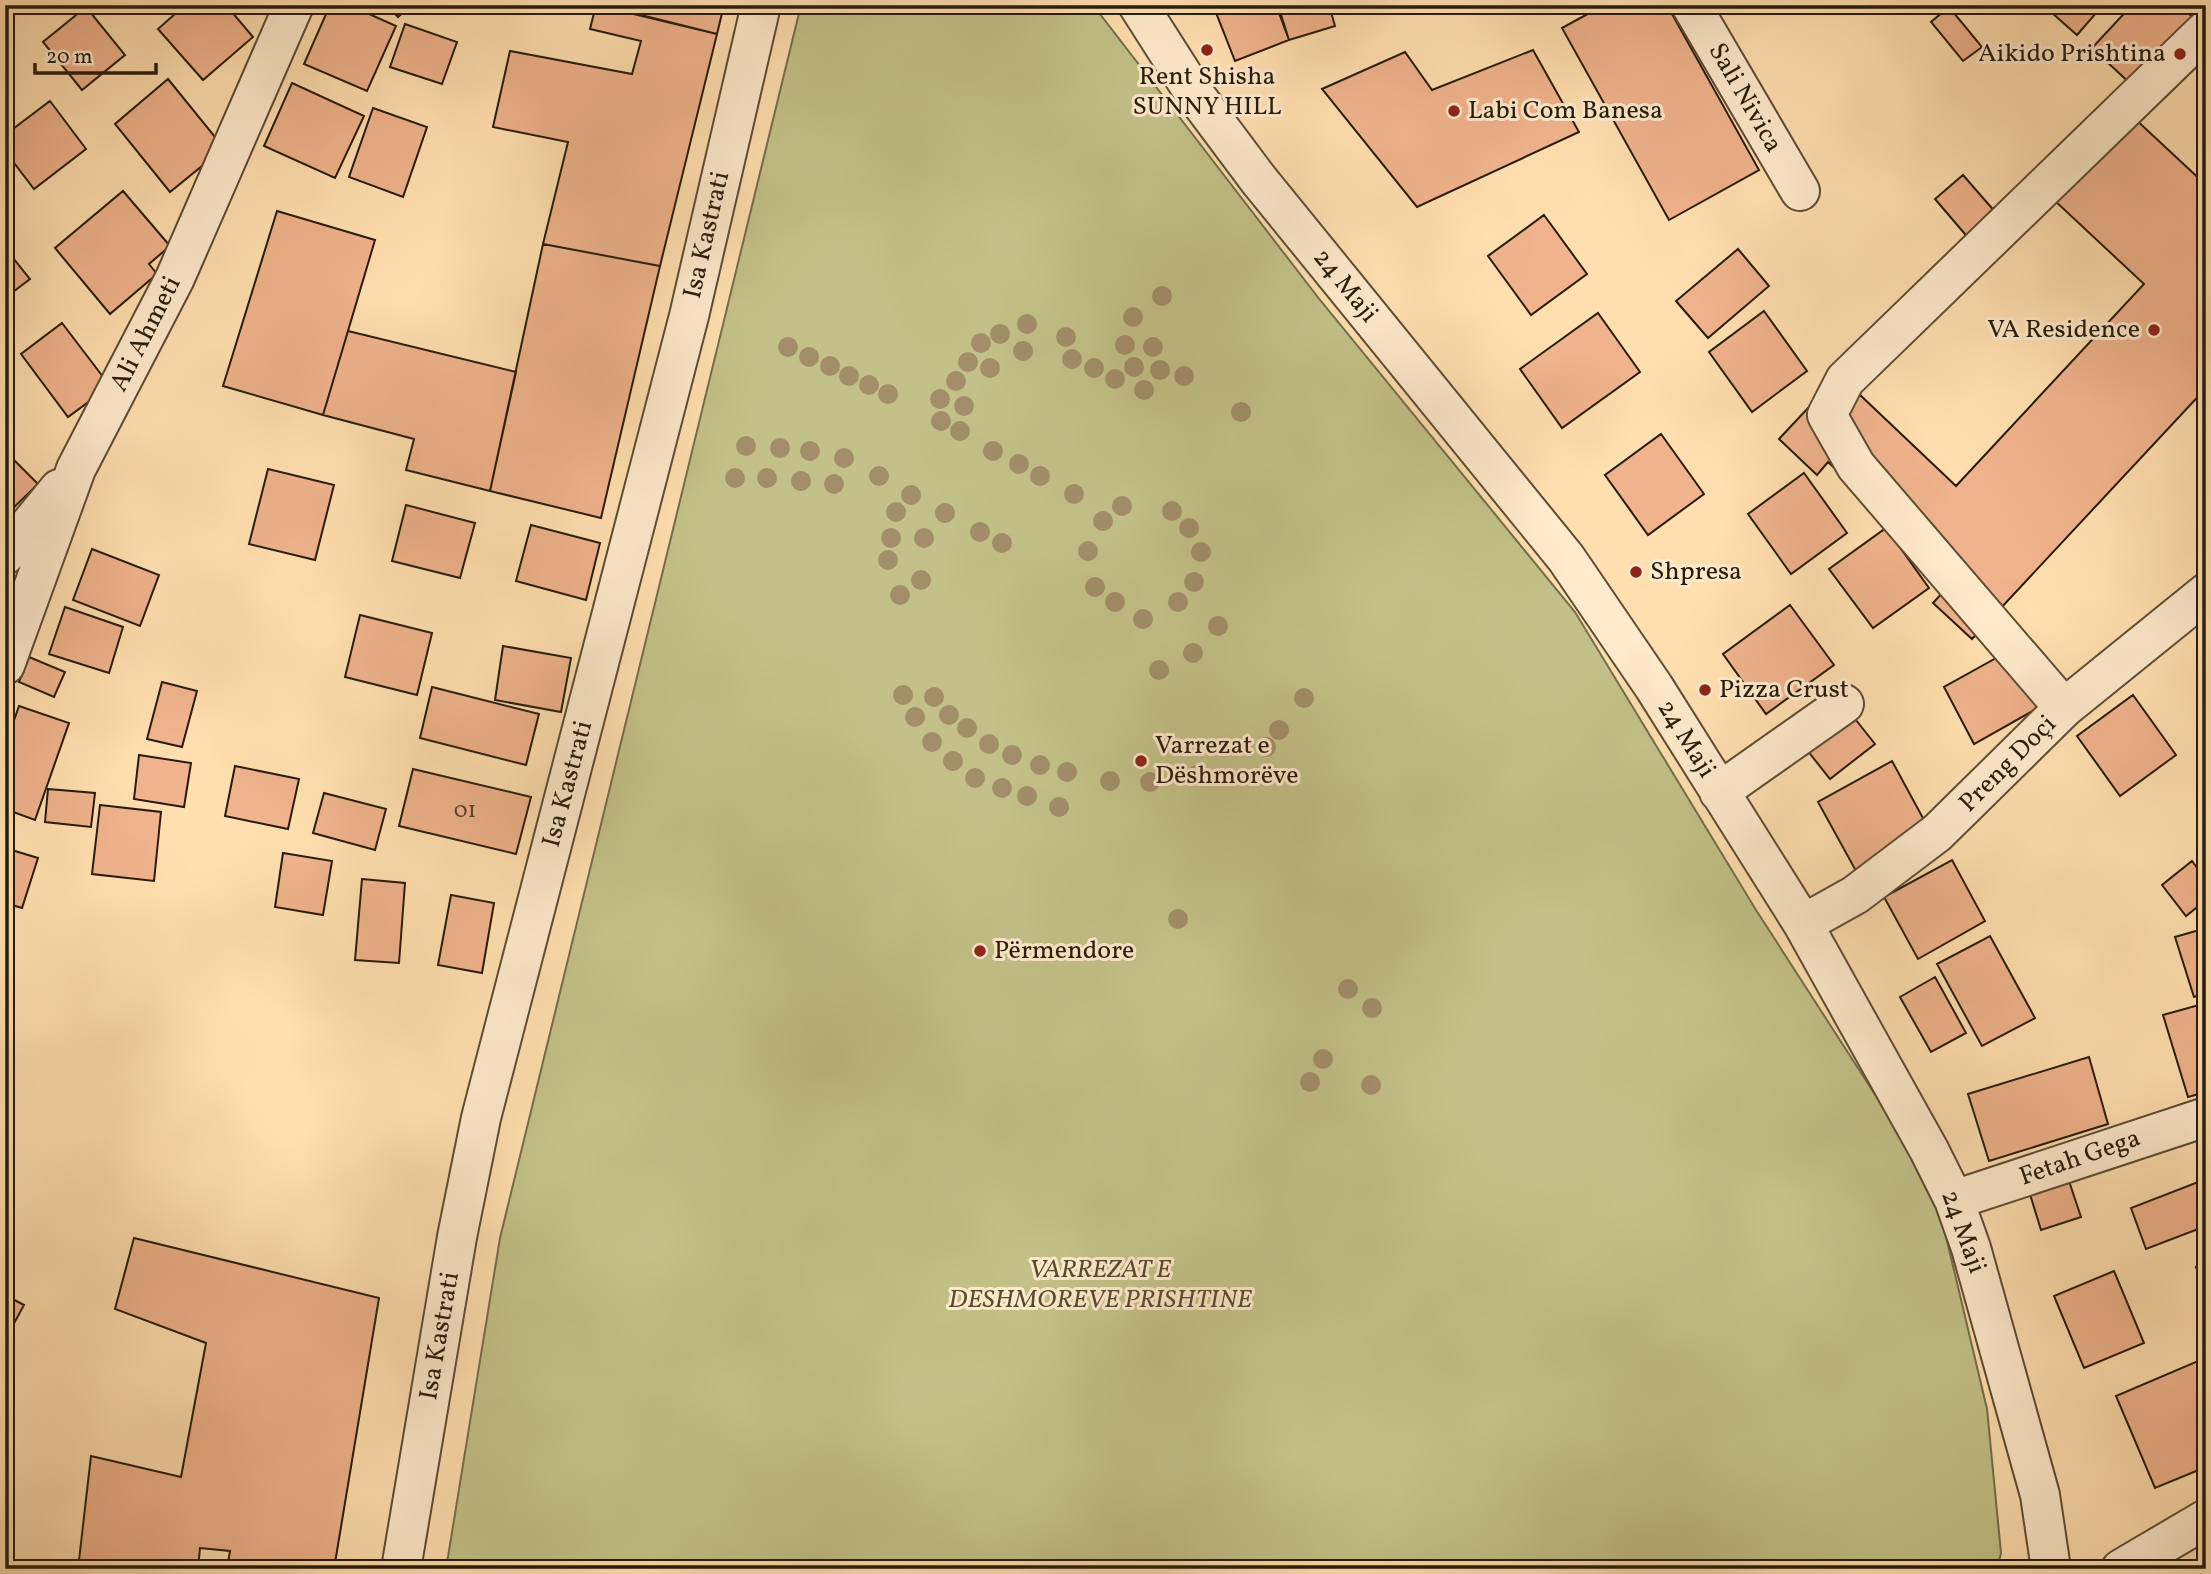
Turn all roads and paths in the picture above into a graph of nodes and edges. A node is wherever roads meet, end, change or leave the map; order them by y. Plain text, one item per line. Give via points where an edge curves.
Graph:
1 (294, 5) edge
2 (761, 5) edge
3 (1138, 5) edge
4 (1690, 5) edge
5 (2206, 30) edge
6 (1800, 191) dead end
7 (76, 469) junction
8 (5, 555) edge
9 (2206, 593) edge
10 (5, 665) edge
11 (1844, 704) dead end
12 (2064, 708) junction
13 (1719, 792) junction
14 (1802, 924) junction
15 (2206, 1117) edge
16 (1954, 1200) junction
17 (2206, 1519) edge
18 (401, 1569) edge
19 (2051, 1569) edge
20 (2121, 1569) edge

1 - 7 street, Ali Ahmeti via 175,278
2 - 18 street, Isa Kastrati via 685,329 481,1118
3 - 13 street, 24 Maji via 1196,96 1258,179 1566,558
4 - 6 street, Sali Nivica
5 - 12 street via 1845,380 1827,415 1856,466
7 - 8 street
7 - 10 street, Ali Ahmeti
9 - 12 street, Preng Doçi
11 - 13 street
12 - 14 street, Preng Doçi via 1937,833 1855,895
13 - 14 street, 24 Maji
14 - 16 street, 24 Maji
15 - 16 street, Fetah Gega
16 - 19 street, 24 Maji via 2040,1494
17 - 20 street

